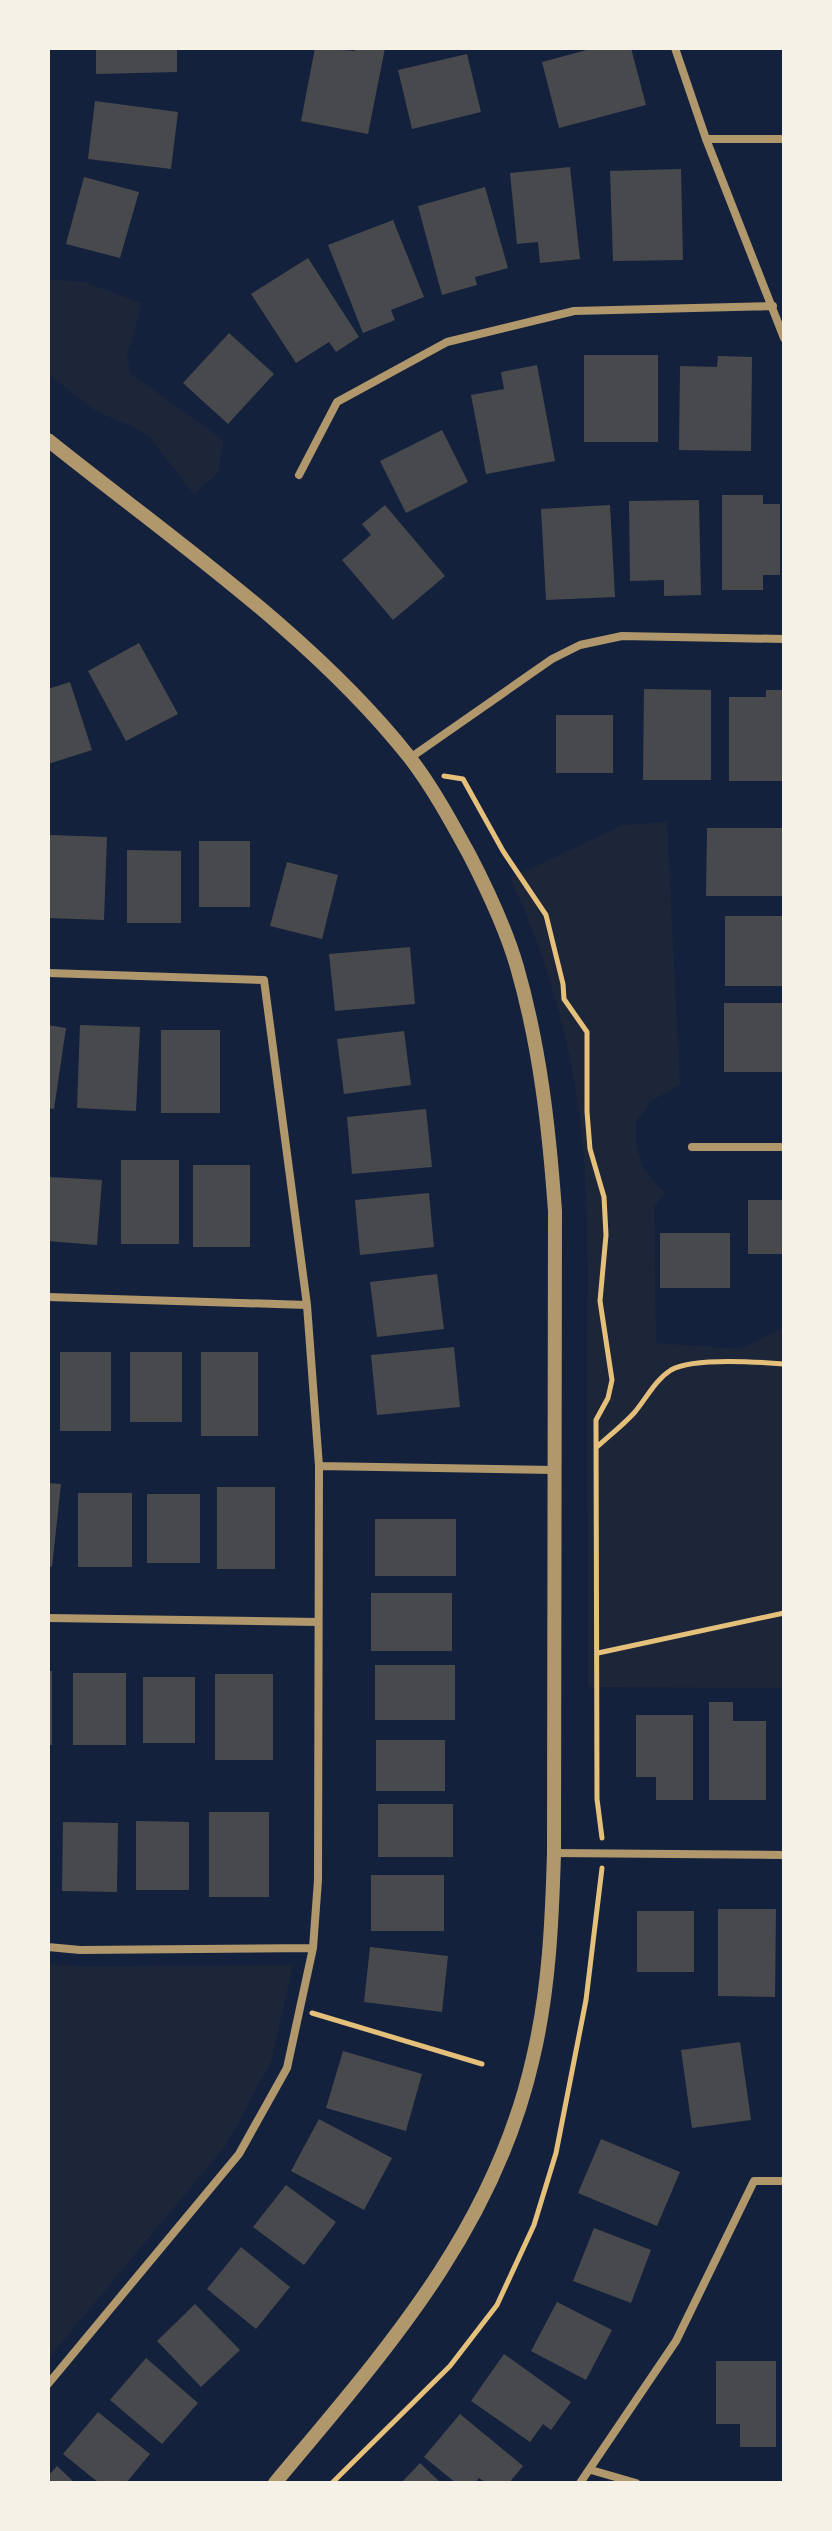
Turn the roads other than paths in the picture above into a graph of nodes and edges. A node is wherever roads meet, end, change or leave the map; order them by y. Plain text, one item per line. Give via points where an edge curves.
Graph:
1 (675, 48) edge
2 (706, 139) junction
3 (784, 139) edge
4 (773, 306) junction
5 (784, 338) edge
6 (48, 440) edge
7 (299, 475) dead end
8 (784, 639) edge
9 (410, 758) junction
10 (48, 973) edge
11 (692, 1147) dead end
12 (784, 1147) edge
13 (48, 1297) edge
14 (307, 1305) junction
15 (319, 1466) junction
16 (554, 1470) junction
17 (48, 1618) edge
18 (318, 1622) junction
19 (554, 1853) junction
20 (784, 1855) edge
21 (48, 1947) edge
22 (313, 1948) junction
23 (784, 2181) edge
24 (48, 2384) edge
25 (591, 2470) junction
26 (275, 2483) edge
27 (580, 2483) edge
28 (636, 2483) edge

1 - 2 street
2 - 3 street
2 - 4 street
4 - 5 street
4 - 7 street via 574,311 447,342 337,402
6 - 9 street via 288,633 354,694
8 - 9 street via 622,636 580,645
9 - 16 street via 487,889 516,964 534,1035 555,1211
10 - 14 street via 264,980
11 - 12 street
13 - 14 street
14 - 15 street
15 - 16 street
15 - 18 street
16 - 19 street
17 - 18 street
18 - 22 street
19 - 20 street
19 - 26 street via 546,1988 533,2060 482,2201 411,2316
21 - 22 street
22 - 24 street via 287,2068 239,2154
23 - 25 street via 754,2181 676,2341
25 - 27 street
25 - 28 street

